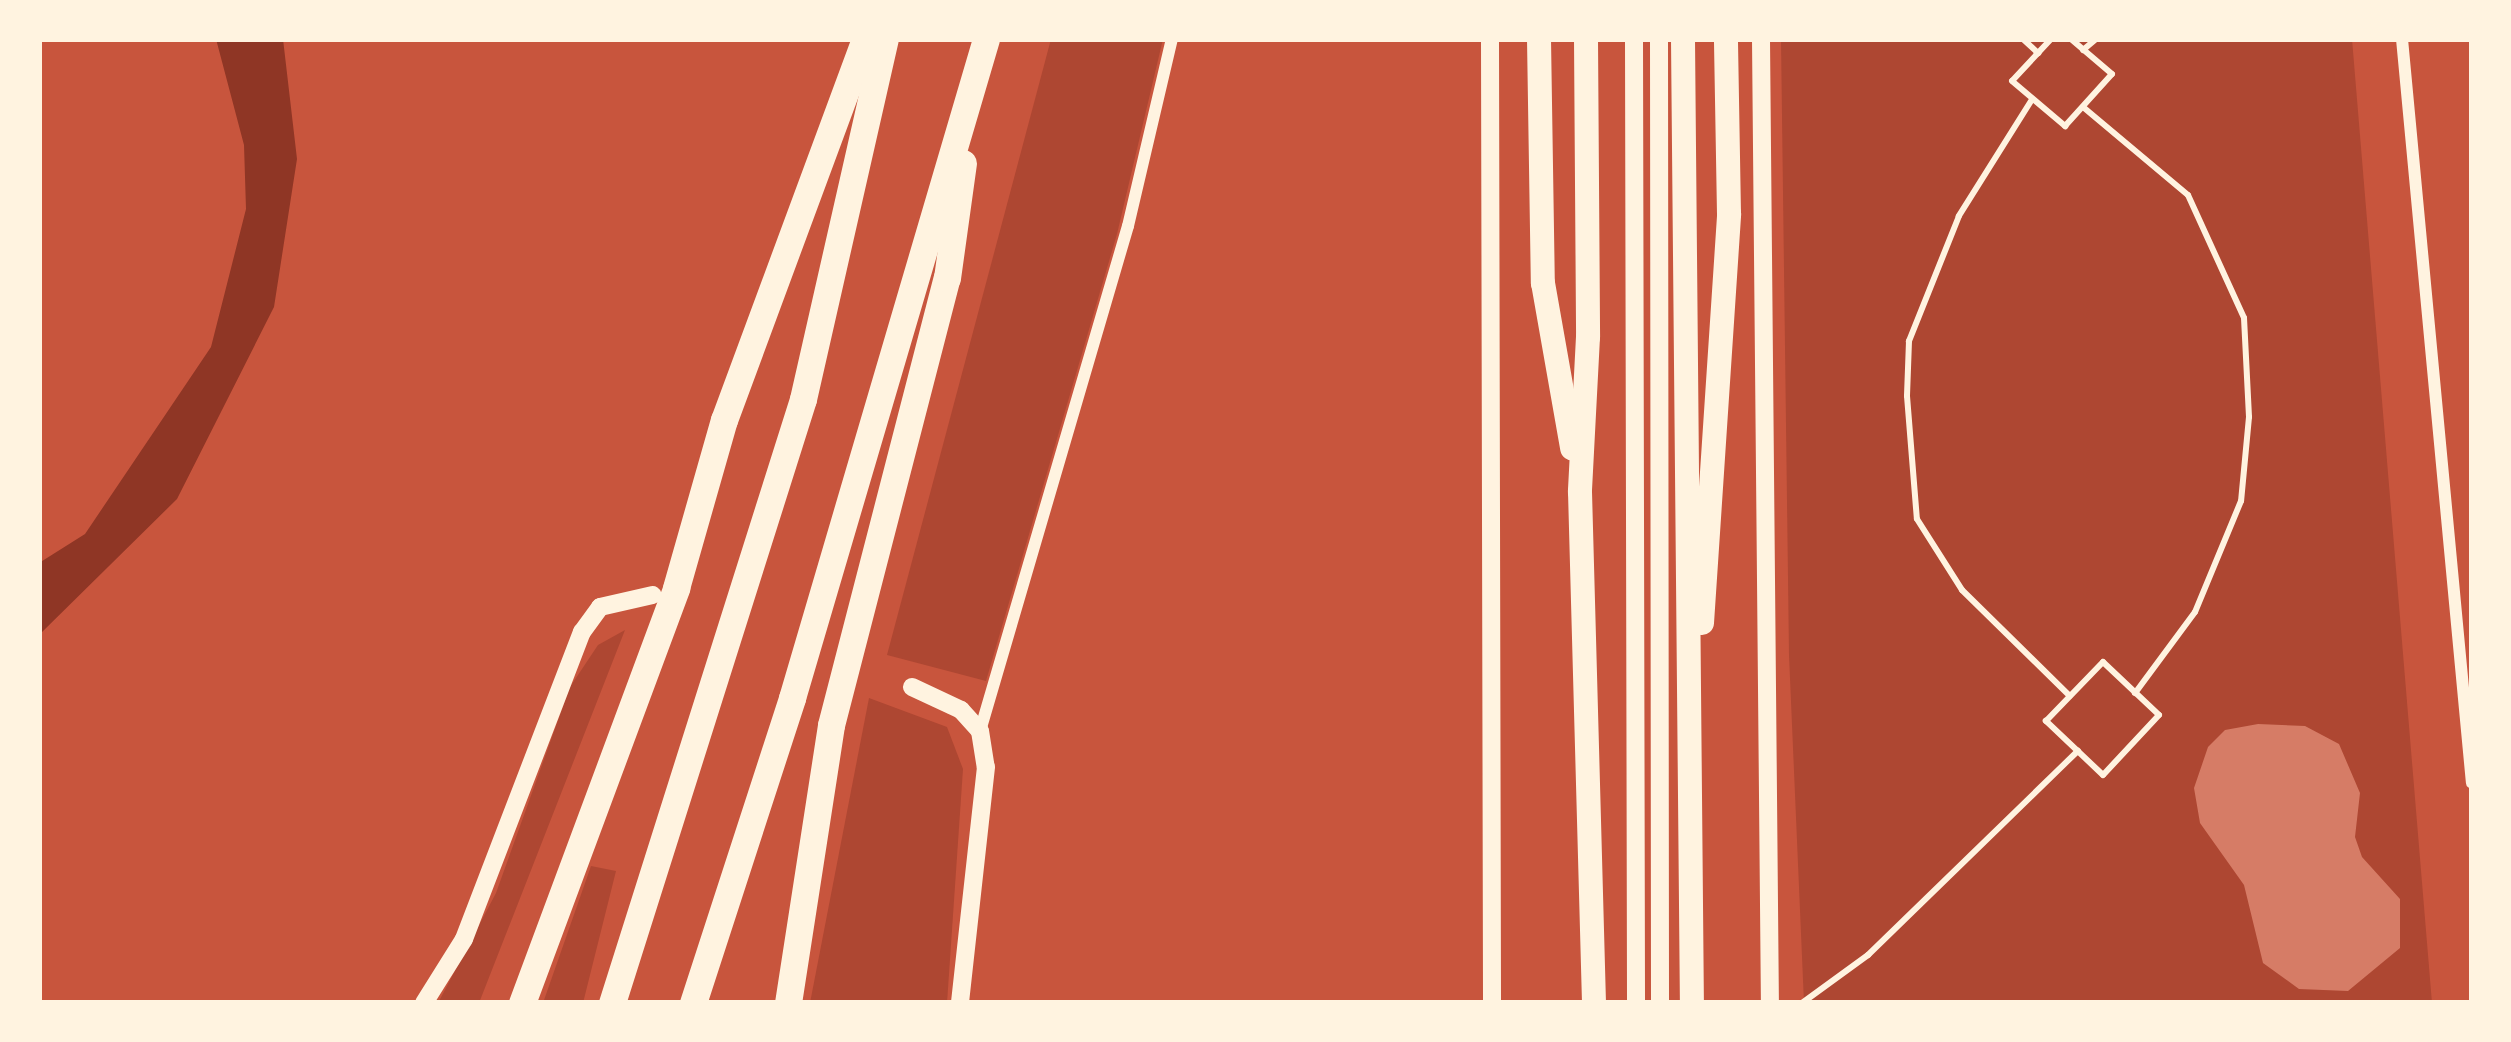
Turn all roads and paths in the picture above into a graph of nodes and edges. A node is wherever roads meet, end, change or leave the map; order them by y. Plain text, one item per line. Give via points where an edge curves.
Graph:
1 (865, 39) edge
2 (885, 39) edge
3 (986, 39) edge
4 (1172, 39) edge
5 (1490, 39) edge
6 (1539, 39) edge
7 (1586, 39) edge
8 (1634, 39) edge
9 (1659, 39) edge
10 (1683, 39) edge
11 (1726, 39) edge
12 (1761, 39) edge
13 (2024, 39) edge
14 (2051, 39) edge
15 (2071, 39) edge
16 (2096, 39) edge
17 (2402, 39) edge
18 (2084, 50) junction
19 (2038, 53) junction
20 (974, 87) junction
21 (2031, 100) junction
22 (2083, 106) junction
23 (1580, 492) junction
24 (653, 595) dead end
25 (2465, 642) edge
26 (912, 687) dead end
27 (2135, 693) junction
28 (2071, 696) junction
29 (980, 731) junction
30 (1690, 745) junction
31 (2078, 751) junction
32 (2472, 783) edge
33 (424, 1003) edge
34 (521, 1003) edge
35 (612, 1003) edge
36 (693, 1003) edge
37 (788, 1003) edge
38 (960, 1003) edge
39 (1492, 1003) edge
40 (1594, 1003) edge
41 (1636, 1003) edge
42 (1660, 1003) edge
43 (1693, 1003) edge
44 (1770, 1003) edge
45 (1802, 1003) edge

1 - 34 highway via 724,421 676,588
2 - 35 highway via 802,399
3 - 20 highway
4 - 29 street via 1128,226
5 - 39 street
6 - 23 highway via 1543,283
7 - 23 highway
8 - 41 street
9 - 42 street
10 - 30 highway
11 - 30 highway via 1729,214 1715,500
12 - 44 street
13 - 19 path
14 - 19 path
15 - 18 path
16 - 18 path
17 - 25 street
18 - 22 path via 2112,74
19 - 21 path via 2012,81
20 - 36 highway
20 - 37 highway via 947,278 831,725
21 - 22 path via 2065,126
21 - 28 path via 1959,216 1909,341 1907,397 1917,518 1961,590
22 - 27 path via 2188,195 2244,318 2249,417 2241,501 2195,612
23 - 40 highway
24 - 33 street via 600,608 582,632 464,939
25 - 32 street
26 - 29 street via 961,710
27 - 28 path via 2102,662
27 - 31 path via 2159,715 2103,775
28 - 31 path via 2046,721
29 - 38 street via 986,767
30 - 43 highway
31 - 45 path via 1868,955

